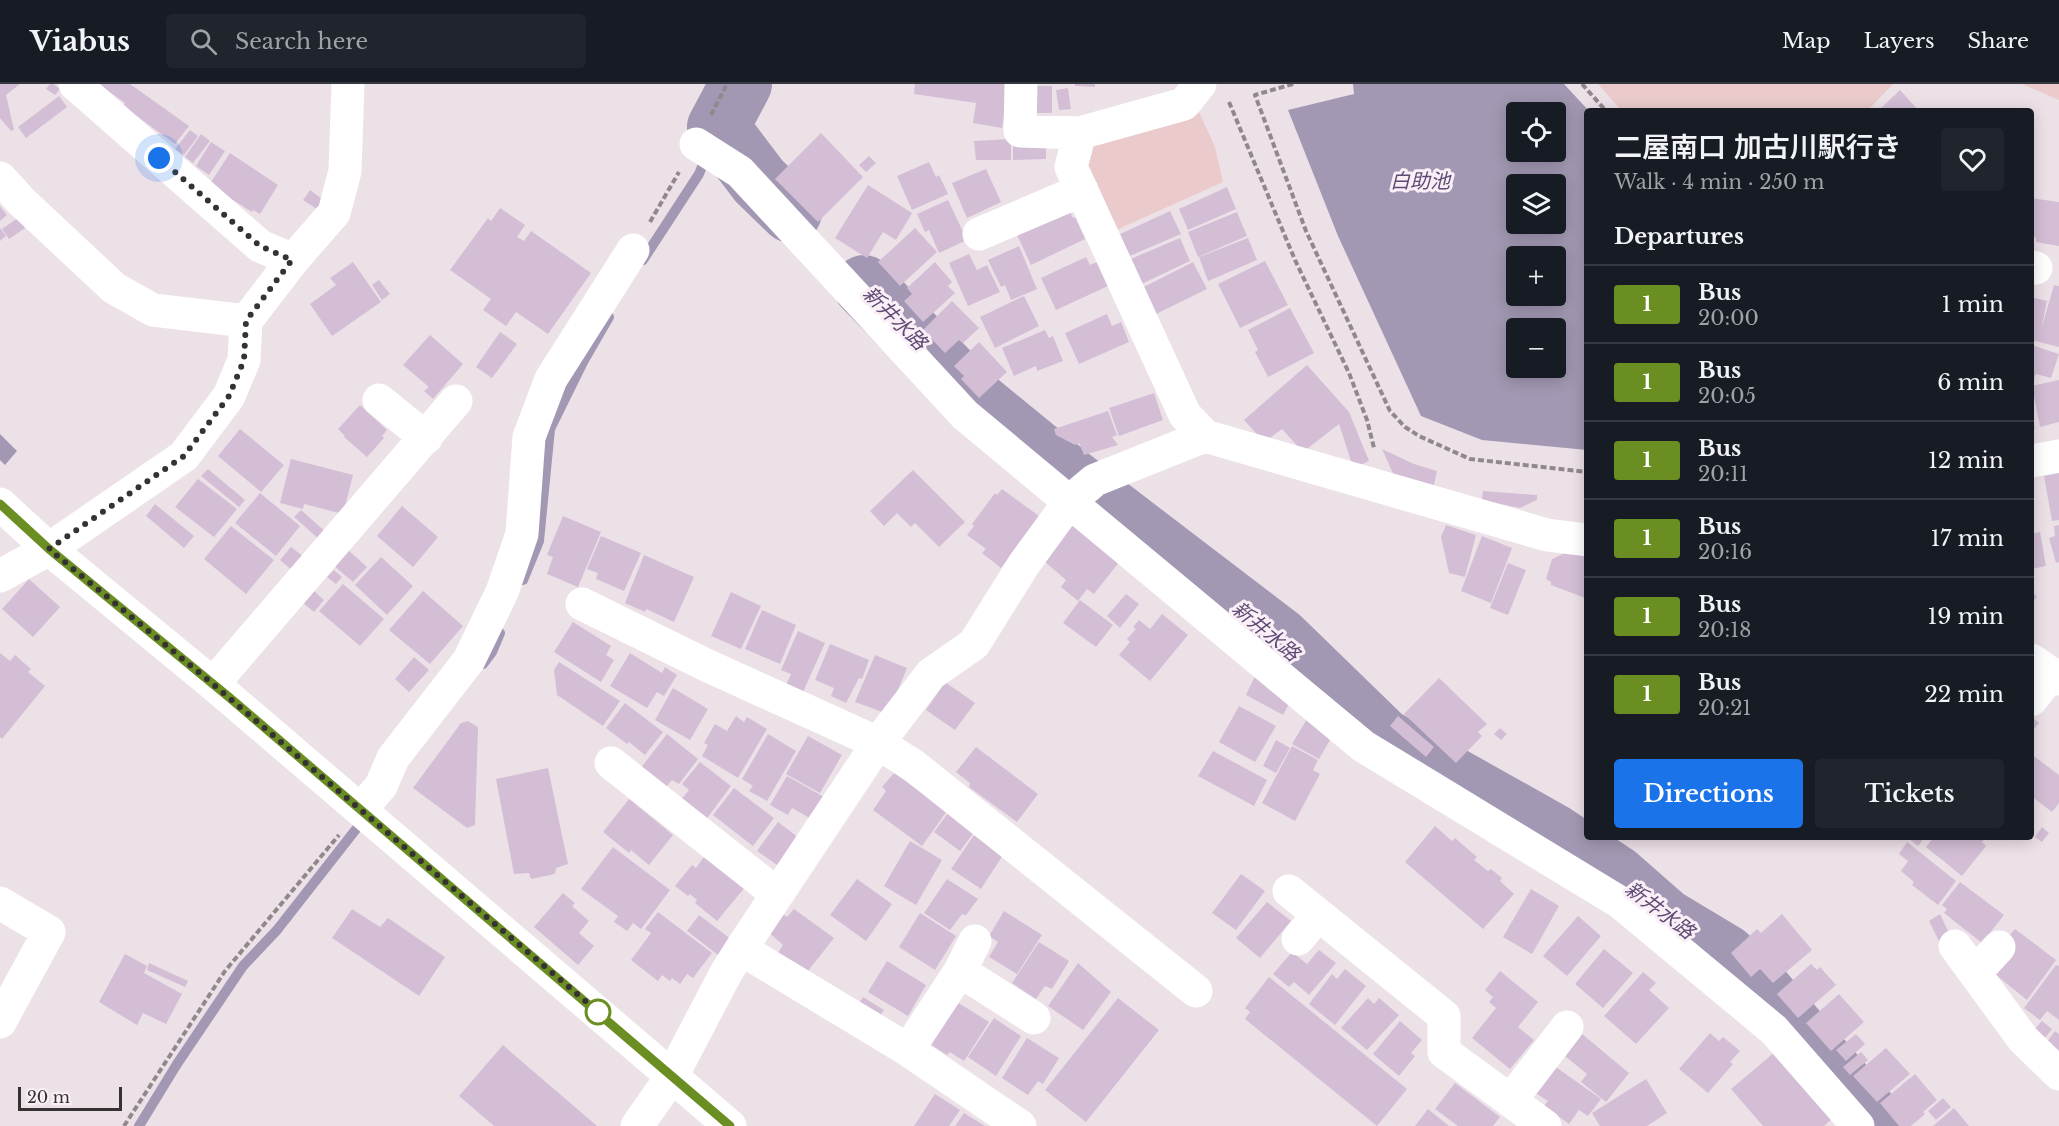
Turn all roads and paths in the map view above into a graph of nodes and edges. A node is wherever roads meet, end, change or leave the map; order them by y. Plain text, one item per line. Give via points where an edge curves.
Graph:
1 (75, 84) edge
2 (348, 84) edge
3 (1021, 84) edge
4 (1200, 84) edge
5 (1293, 84) edge
6 (1582, 84) edge
7 (1228, 100) dead end
8 (1603, 108) edge
9 (1080, 133) junction
10 (696, 144) dead end
11 (0, 178) edge
12 (1082, 190) junction
13 (979, 234) dead end
14 (633, 250) dead end
15 (292, 260) junction
16 (246, 321) junction
17 (379, 400) dead end
18 (456, 401) dead end
19 (1204, 436) junction
20 (426, 438) junction
21 (2059, 456) edge
22 (2034, 460) edge
23 (1584, 472) edge
24 (1394, 491) junction
25 (1070, 501) junction
26 (0, 504) edge
27 (1584, 540) edge
28 (49, 549) junction
29 (0, 576) edge
30 (582, 604) dead end
31 (2047, 671) edge
32 (213, 684) junction
33 (2034, 695) edge
34 (878, 743) junction
35 (611, 763) dead end
36 (361, 809) junction
37 (1289, 891) dead end
38 (777, 894) junction
39 (0, 903) edge
40 (975, 941) dead end
41 (1955, 946) dead end
42 (1999, 947) dead end
43 (741, 949) junction
44 (960, 972) junction
45 (1975, 973) junction
46 (1197, 991) dead end
47 (1034, 1018) dead end
48 (0, 1022) edge
49 (1567, 1027) dead end
50 (908, 1050) junction
51 (2059, 1074) edge
52 (672, 1076) junction
53 (1528, 1117) edge
54 (1853, 1124) edge
55 (124, 1126) edge
56 (637, 1126) edge
57 (730, 1126) edge
58 (1020, 1126) edge

1 - 15 street via 260,246
2 - 15 street via 345,171 334,213
3 - 9 street via 1020,131
4 - 9 street via 1184,104
5 - 23 path via 1256,95 1306,231 1390,411 1419,436 1470,459
6 - 8 path
7 - 24 path via 1295,260 1349,373 1373,445
9 - 12 street via 1071,167
10 - 25 street via 740,172 965,414
11 - 16 street via 114,288 153,310
12 - 13 street
12 - 19 street via 1185,414
14 - 36 street via 551,379 529,437 522,534 502,592 469,660 393,758 381,786
15 - 16 street
16 - 28 street via 244,360 229,396 184,456
17 - 20 street
18 - 20 street
19 - 24 street
19 - 25 street via 1095,480
20 - 32 street
21 - 22 street
24 - 27 street via 1547,535
25 - 34 street via 1024,564 974,644 931,674
25 - 54 street via 1363,746 1621,903 1774,1030
26 - 28 street
28 - 29 street
28 - 32 street
30 - 34 street
31 - 33 street
32 - 36 street
34 - 38 street
34 - 46 street via 914,766
35 - 38 street
36 - 52 street
36 - 55 path via 225,971
37 - 53 street via 1308,927 1444,1016 1444,1052
38 - 43 street
39 - 48 street via 50,932
40 - 44 street
41 - 45 street
42 - 45 street
43 - 50 street
43 - 52 street
44 - 47 street
44 - 50 street
45 - 51 street via 2024,1039
49 - 53 street
50 - 58 street
52 - 56 street
52 - 57 street

